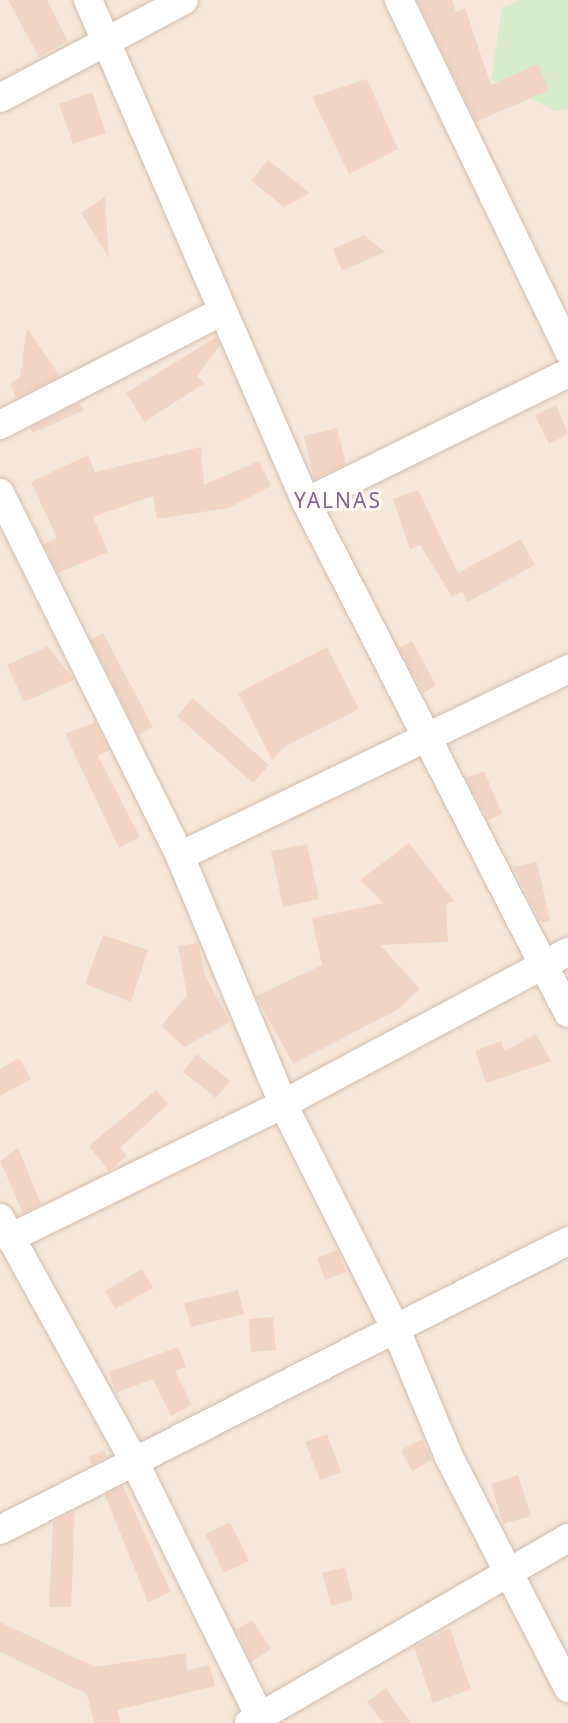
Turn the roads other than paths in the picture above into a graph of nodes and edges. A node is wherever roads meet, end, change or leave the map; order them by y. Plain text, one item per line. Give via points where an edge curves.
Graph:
1 (88, 0) edge
2 (184, 0) edge
3 (399, 0) edge
4 (106, 41) junction
5 (0, 97) edge
6 (223, 311) junction
7 (568, 350) edge
8 (568, 373) edge
9 (0, 425) edge
10 (0, 493) edge
11 (306, 502) junction
12 (568, 669) edge
13 (428, 737) junction
14 (180, 856) junction
15 (556, 958) edge
16 (568, 1013) edge
17 (283, 1104) junction
18 (5, 1228) edge
19 (568, 1241) edge
20 (397, 1332) junction
21 (133, 1459) junction
22 (0, 1530) edge
23 (568, 1538) edge
24 (512, 1572) junction
25 (568, 1688) edge
26 (257, 1721) edge

1 - 4 street
2 - 4 street
3 - 7 street
4 - 5 street
4 - 6 street
6 - 9 street
6 - 11 street
8 - 11 street
10 - 14 street
11 - 13 street
12 - 13 street
13 - 14 street
13 - 15 street
14 - 17 street
15 - 16 street
15 - 17 street
17 - 18 street
17 - 20 street
18 - 21 street
19 - 20 street
20 - 21 street
20 - 24 street via 449,1457
21 - 22 street
21 - 26 street
23 - 24 street
24 - 25 street
24 - 26 street

